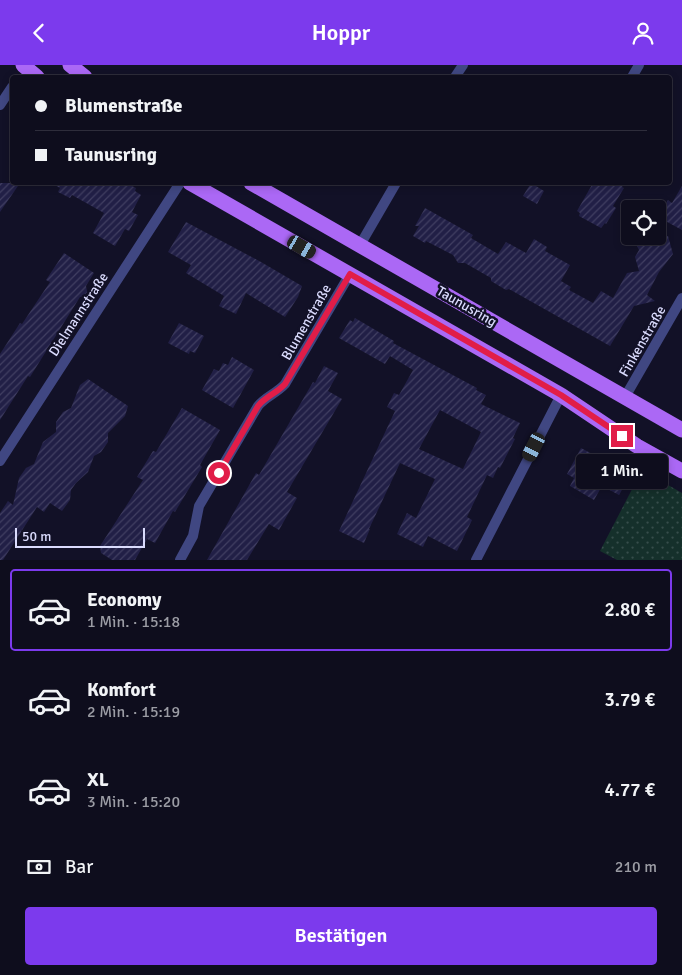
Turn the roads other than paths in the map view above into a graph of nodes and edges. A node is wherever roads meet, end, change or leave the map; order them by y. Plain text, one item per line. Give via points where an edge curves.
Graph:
1 (70, 65) edge
2 (82, 75) edge
3 (10, 90) edge
4 (0, 105) edge
5 (179, 185) edge
6 (194, 185) edge
7 (255, 185) edge
8 (395, 185) edge
9 (360, 245) junction
10 (350, 274) junction
11 (682, 298) edge
12 (561, 395) junction
13 (625, 397) junction
14 (682, 430) edge
15 (0, 461) edge
16 (682, 471) edge
17 (180, 560) edge
18 (476, 560) edge

1 - 2 main road
3 - 4 street
5 - 15 street, Dielmannstraße
6 - 10 main road
7 - 9 main road, Taunusring
8 - 9 street
9 - 13 main road, Taunusring
10 - 12 main road
10 - 17 street, Blumenstraße via 285,384 258,406 199,506 193,536
11 - 13 street, Finkenstraße
12 - 16 main road via 637,446
12 - 18 street
13 - 14 main road, Taunusring

